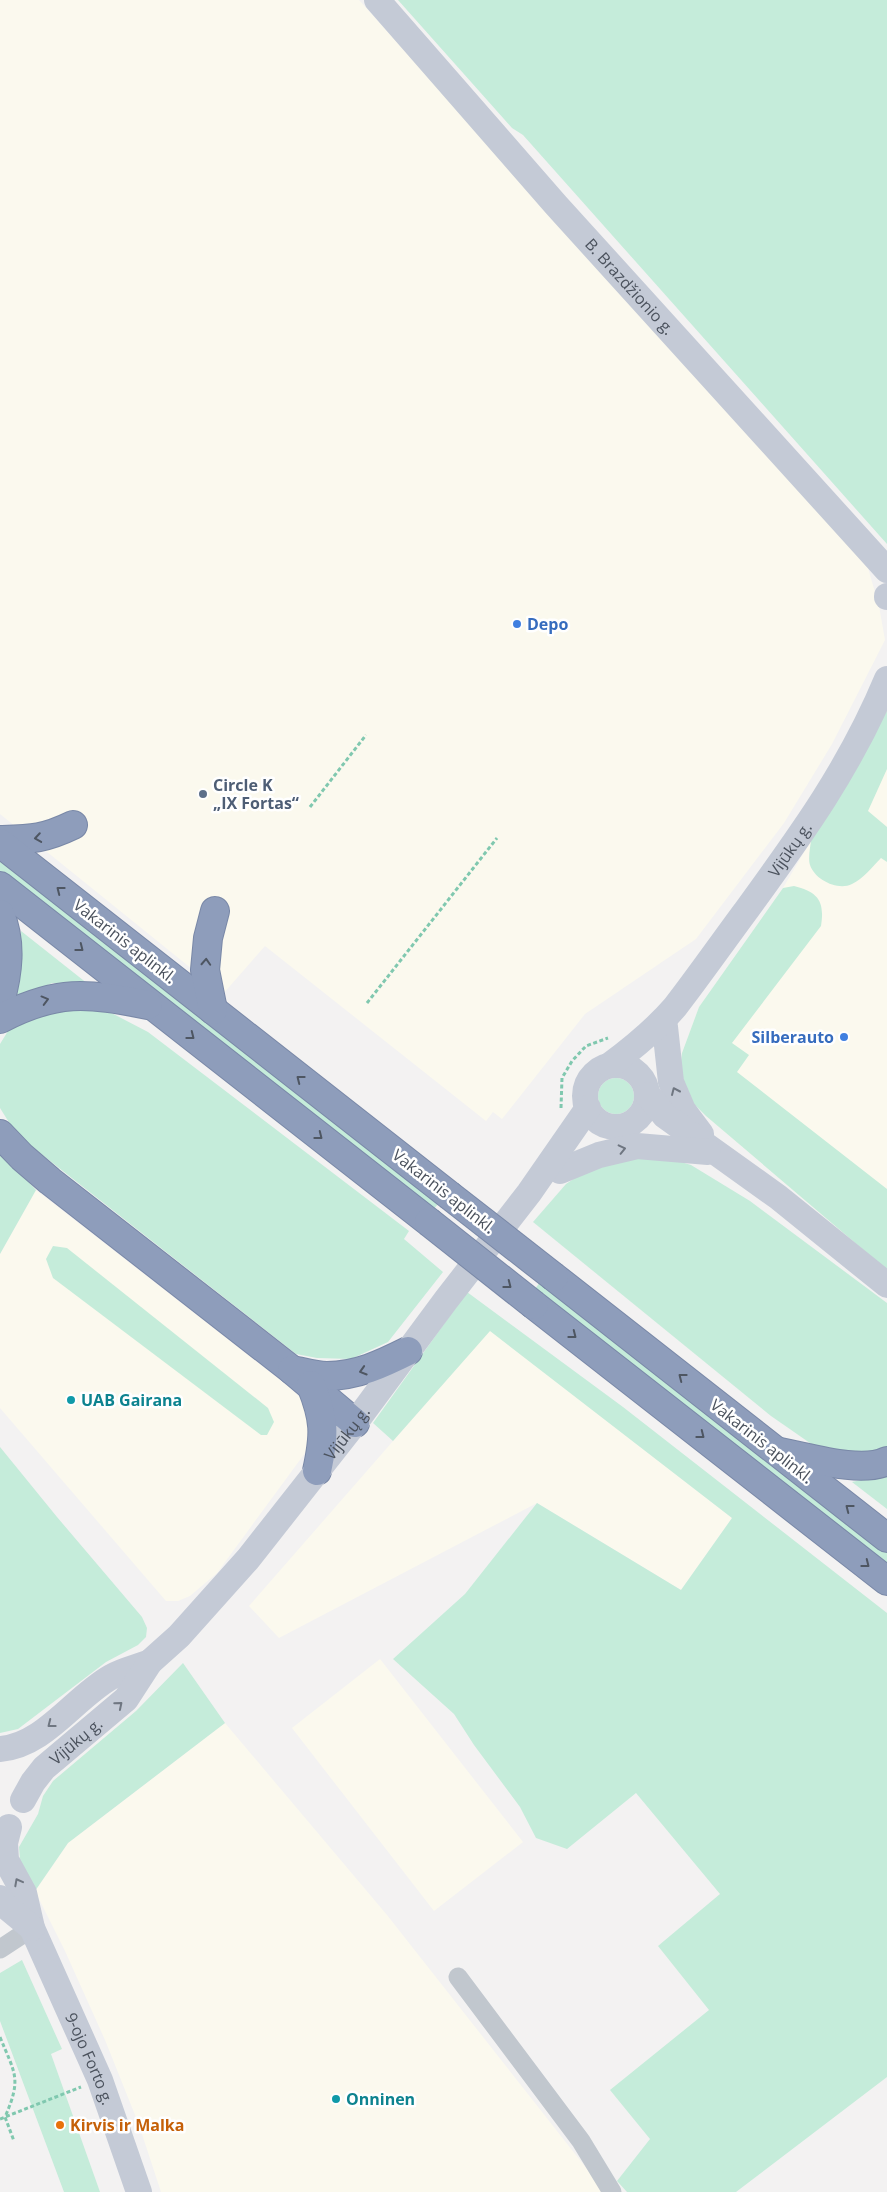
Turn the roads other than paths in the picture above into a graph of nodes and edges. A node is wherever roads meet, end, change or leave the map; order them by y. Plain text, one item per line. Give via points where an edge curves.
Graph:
1 (377, 0) edge
2 (887, 570) edge
3 (887, 679) edge
4 (73, 825) dead end
5 (0, 841) edge
6 (0, 886) edge
7 (215, 911) dead end
8 (0, 914) edge
9 (0, 1002) edge
10 (153, 1006) junction
11 (213, 1010) junction
12 (670, 1017) junction
13 (0, 1019) edge
14 (610, 1065) junction
15 (647, 1090) junction
16 (588, 1108) junction
17 (623, 1127) junction
18 (0, 1134) edge
19 (713, 1152) junction
20 (560, 1171) junction
21 (529, 1193) junction
22 (887, 1285) edge
23 (408, 1351) junction
24 (301, 1377) junction
25 (355, 1423) junction
26 (775, 1451) junction
27 (887, 1461) edge
28 (317, 1471) junction
29 (887, 1538) edge
30 (887, 1581) edge
31 (150, 1662) junction
32 (0, 1749) edge
33 (0, 1754) edge
34 (24, 1800) junction
35 (4, 1830) edge
36 (0, 1898) edge
37 (32, 1928) junction
38 (0, 1950) edge
39 (458, 1977) dead end
40 (139, 2192) edge
41 (612, 2192) edge

1 - 2 main road, B. Brazdžionio g. via 563,212
3 - 12 main road, Vijūkų g. via 853,753 828,794
4 -> 5 highway via 51,836
11 -> 5 highway, Vakarinis aplinkl.
6 -> 10 highway, Vakarinis aplinkl.
11 -> 7 highway via 205,970
8 - 9 highway via 7,937 8,958
13 -> 10 highway via 28,1005 63,996 111,998
10 -> 30 highway, Vakarinis aplinkl., bridge
26 -> 11 highway, Vakarinis aplinkl., bridge
12 - 14 main road, Vijūkų g.
12 - 15 main road, Vijūkų g.
19 -> 12 main road via 684,1110 671,1082
14 - 15 main road via 621,1065 640,1075
14 - 16 main road via 592,1076 585,1097
15 - 17 main road via 643,1113
15 - 19 main road via 665,1116
16 - 17 main road via 600,1123
16 - 21 main road, Vijūkų g.
17 - 19 main road via 655,1131
17 - 20 main road, Vijūkų g. via 590,1141
18 - 24 highway via 50,1181
20 -> 19 main road via 599,1155 637,1146
19 - 22 main road via 778,1197
20 - 21 main road, Vijūkų g.
21 - 23 main road, Vijūkų g.
23 -> 24 highway via 351,1374
23 - 25 main road, Vijūkų g.
24 - 25 highway
24 - 28 highway via 320,1408 324,1427
25 - 28 main road, Vijūkų g.
26 - 27 highway via 858,1465
29 -> 26 highway, Vakarinis aplinkl.
28 - 31 main road, Vijūkų g. via 212,1600
31 -> 32 main road, Vijūkų g. via 111,1677 28,1742
34 -> 31 main road, Vijūkų g. via 44,1768 126,1699
33 - 34 main road via 14,1764 20,1775
34 - 35 main road, Vijūkų g. via 21,1810
37 -> 35 main road, 9-ojo Forto g. via 24,1893 6,1860
36 - 37 main road, 9-ojo Forto g.
37 - 38 street
37 - 40 main road, 9-ojo Forto g. via 100,2080
39 - 41 street via 581,2141

